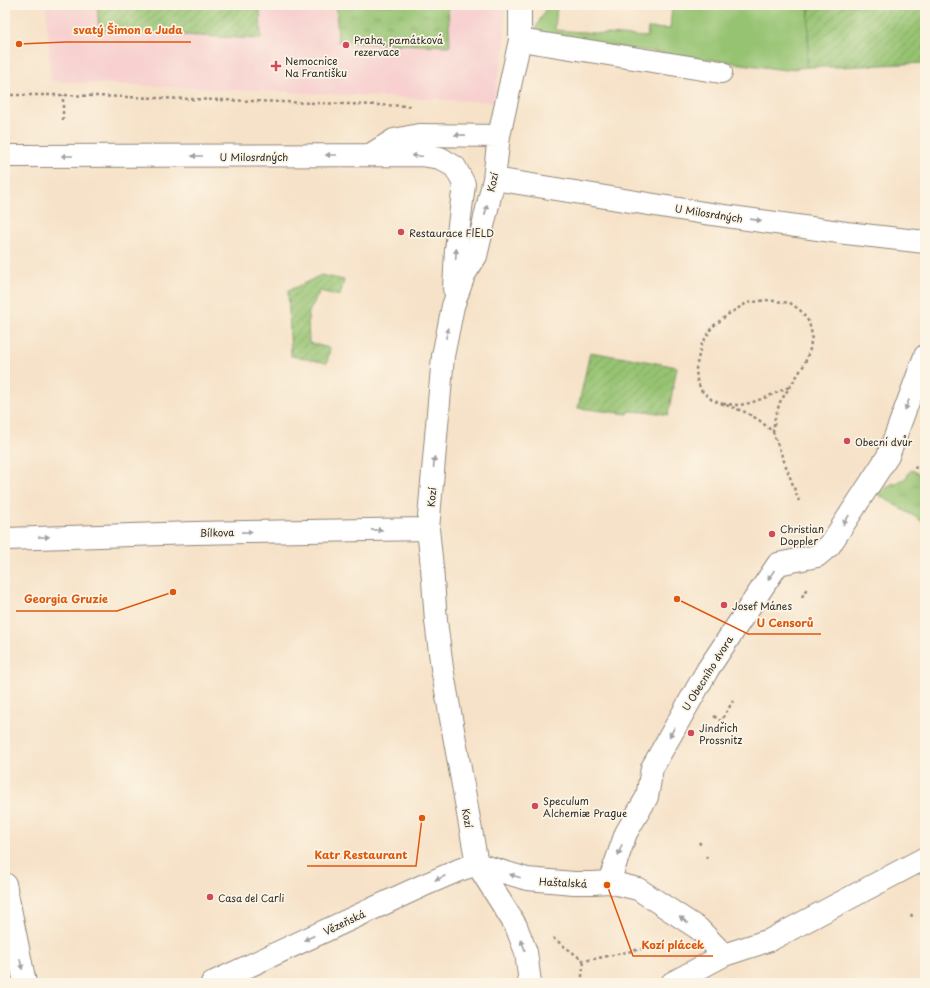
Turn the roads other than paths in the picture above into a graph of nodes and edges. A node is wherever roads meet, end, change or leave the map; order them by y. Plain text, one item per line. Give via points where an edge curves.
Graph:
1 (520, 5) edge
2 (520, 40) junction
3 (721, 72) dead end
4 (499, 136) junction
5 (370, 155) junction
6 (5, 156) edge
7 (494, 179) junction
8 (925, 242) edge
9 (452, 306) junction
10 (925, 356) edge
11 (428, 528) junction
12 (5, 538) edge
13 (925, 858) edge
14 (477, 864) junction
15 (610, 882) junction
16 (5, 884) edge
17 (724, 955) junction
18 (25, 983) edge
19 (212, 983) edge
20 (530, 983) edge
21 (672, 983) edge

1 - 2 street, Kozí
2 - 3 street
2 - 4 street, Kozí
4 -> 5 street via 419,135 394,140
4 - 7 street, Kozí
5 -> 6 street, U Milosrdných
9 -> 5 street, U Milosrdných via 464,184 454,167 440,158
7 -> 8 street, U Milosrdných via 846,233
9 -> 7 street, Kozí via 464,275 476,256
11 -> 9 street, Kozí via 442,356
10 -> 15 street, U Obecního dvora via 888,456 830,545 817,556 778,564 708,669 652,768 646,796 626,833
12 -> 11 street, Bílkova
11 - 14 street, Kozí via 442,668
13 - 17 street via 770,940
15 -> 14 street, Haštalská via 574,883 527,879
14 -> 19 street, Vězeňská via 422,886
20 -> 14 street, Kozí via 526,952 516,926
17 -> 15 street, Haštalská via 699,929 638,889
16 -> 18 street
17 - 21 street

